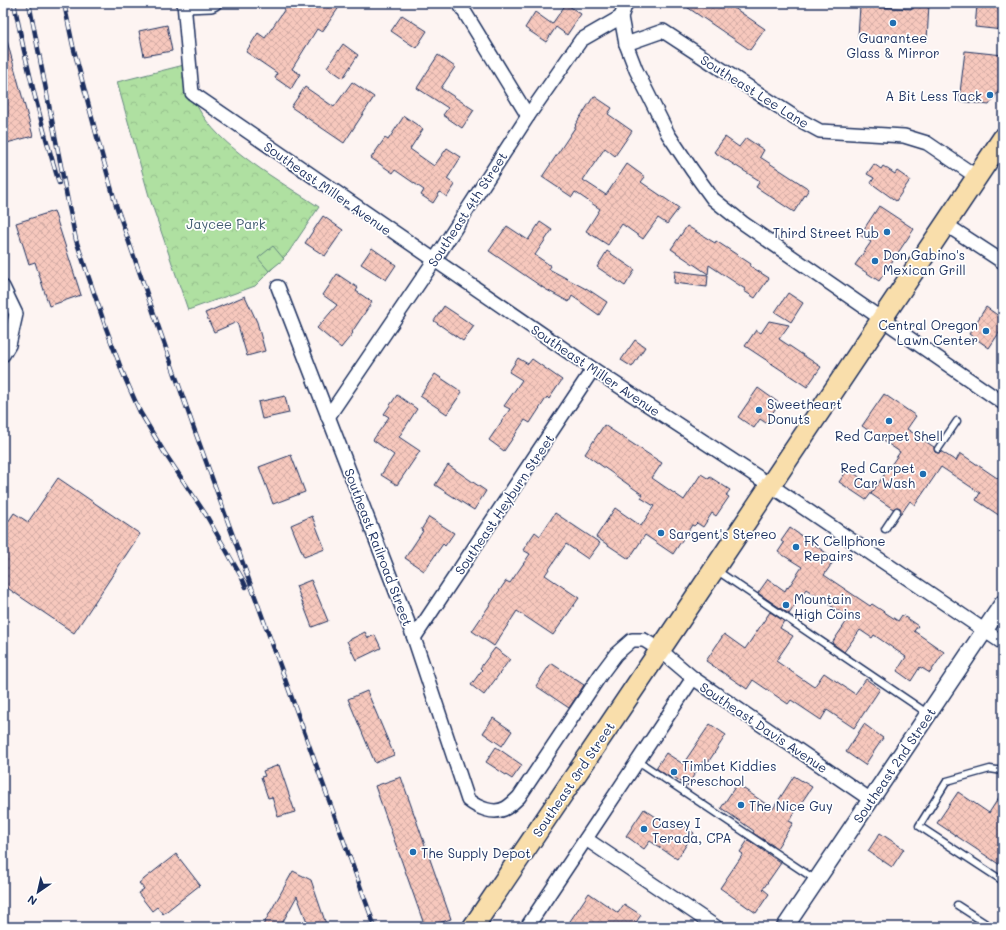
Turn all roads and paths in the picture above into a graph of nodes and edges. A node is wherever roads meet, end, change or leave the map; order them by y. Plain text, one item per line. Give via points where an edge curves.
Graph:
1 (215, 3) edge
2 (459, 3) edge
3 (626, 3) edge
4 (185, 5) edge
5 (621, 17) junction
6 (626, 44) junction
7 (528, 116) junction
8 (1003, 138) edge
9 (977, 177) junction
10 (946, 224) junction
11 (434, 261) junction
12 (1003, 262) edge
13 (3, 287) edge
14 (278, 287) dead end
15 (882, 319) junction
16 (6, 350) edge
17 (593, 369) junction
18 (1003, 403) edge
19 (328, 417) junction
20 (957, 421) dead end
21 (938, 449) dead end
22 (770, 485) junction
23 (897, 511) dead end
24 (885, 529) dead end
25 (714, 569) junction
26 (1003, 603) edge
27 (985, 631) junction
28 (414, 638) junction
29 (1003, 643) edge
30 (660, 650) junction
31 (693, 678) junction
32 (928, 714) junction
33 (638, 761) junction
34 (1003, 771) edge
35 (871, 800) junction
36 (586, 839) junction
37 (816, 880) junction
38 (1003, 881) edge
39 (957, 905) dead end
40 (473, 927) edge
41 (527, 927) edge
42 (716, 927) edge
43 (785, 927) edge
44 (992, 927) edge

1 - 4 street
2 - 7 street
3 - 5 street
4 - 11 street, Southeast Miller Avenue via 192,93
5 - 6 street
5 - 7 street, Southeast 4th Street via 581,40
6 - 9 street, Southeast Lee Lane via 663,31 820,131 904,136 927,143
6 - 15 street via 668,134 713,199 743,223
7 - 11 street, Southeast 4th Street
8 - 9 main road, Southeast 3rd Street
9 - 10 main road, Southeast 3rd Street
10 - 12 street
10 - 15 main road, Southeast 3rd Street
11 - 17 street, Southeast Miller Avenue
11 - 19 street, Southeast 4th Street
13 - 16 street via 16,314
14 - 19 street, Southeast Railroad Street
15 - 18 street
15 - 22 main road, Southeast 3rd Street
17 - 22 street, Southeast Miller Avenue
17 - 28 street, Southeast Heyburn Street
19 - 28 street, Southeast Railroad Street
20 - 21 lane
22 - 25 main road, Southeast 3rd Street
22 - 27 street, Southeast Miller Avenue
23 - 24 lane
25 - 30 main road, Southeast 3rd Street
25 - 32 lane
26 - 27 street, Southeast 2nd Street
27 - 29 street, Southeast Miller Avenue
27 - 32 street, Southeast 2nd Street
28 - 30 street, Southeast Railroad Street via 468,800 476,806 491,810 505,809 519,798 616,654 632,640 644,640
30 - 31 street, Southeast Davis Avenue
30 - 40 main road, Southeast 3rd Street
31 - 33 street
31 - 35 street, Southeast Davis Avenue
32 - 35 street, Southeast 2nd Street
33 - 36 street
33 - 37 lane
34 - 38 lane via 990,769 947,781 919,826
35 - 37 street, Southeast 2nd Street
36 - 41 street
36 - 42 street
37 - 43 street, Southeast 2nd Street
39 - 44 lane

